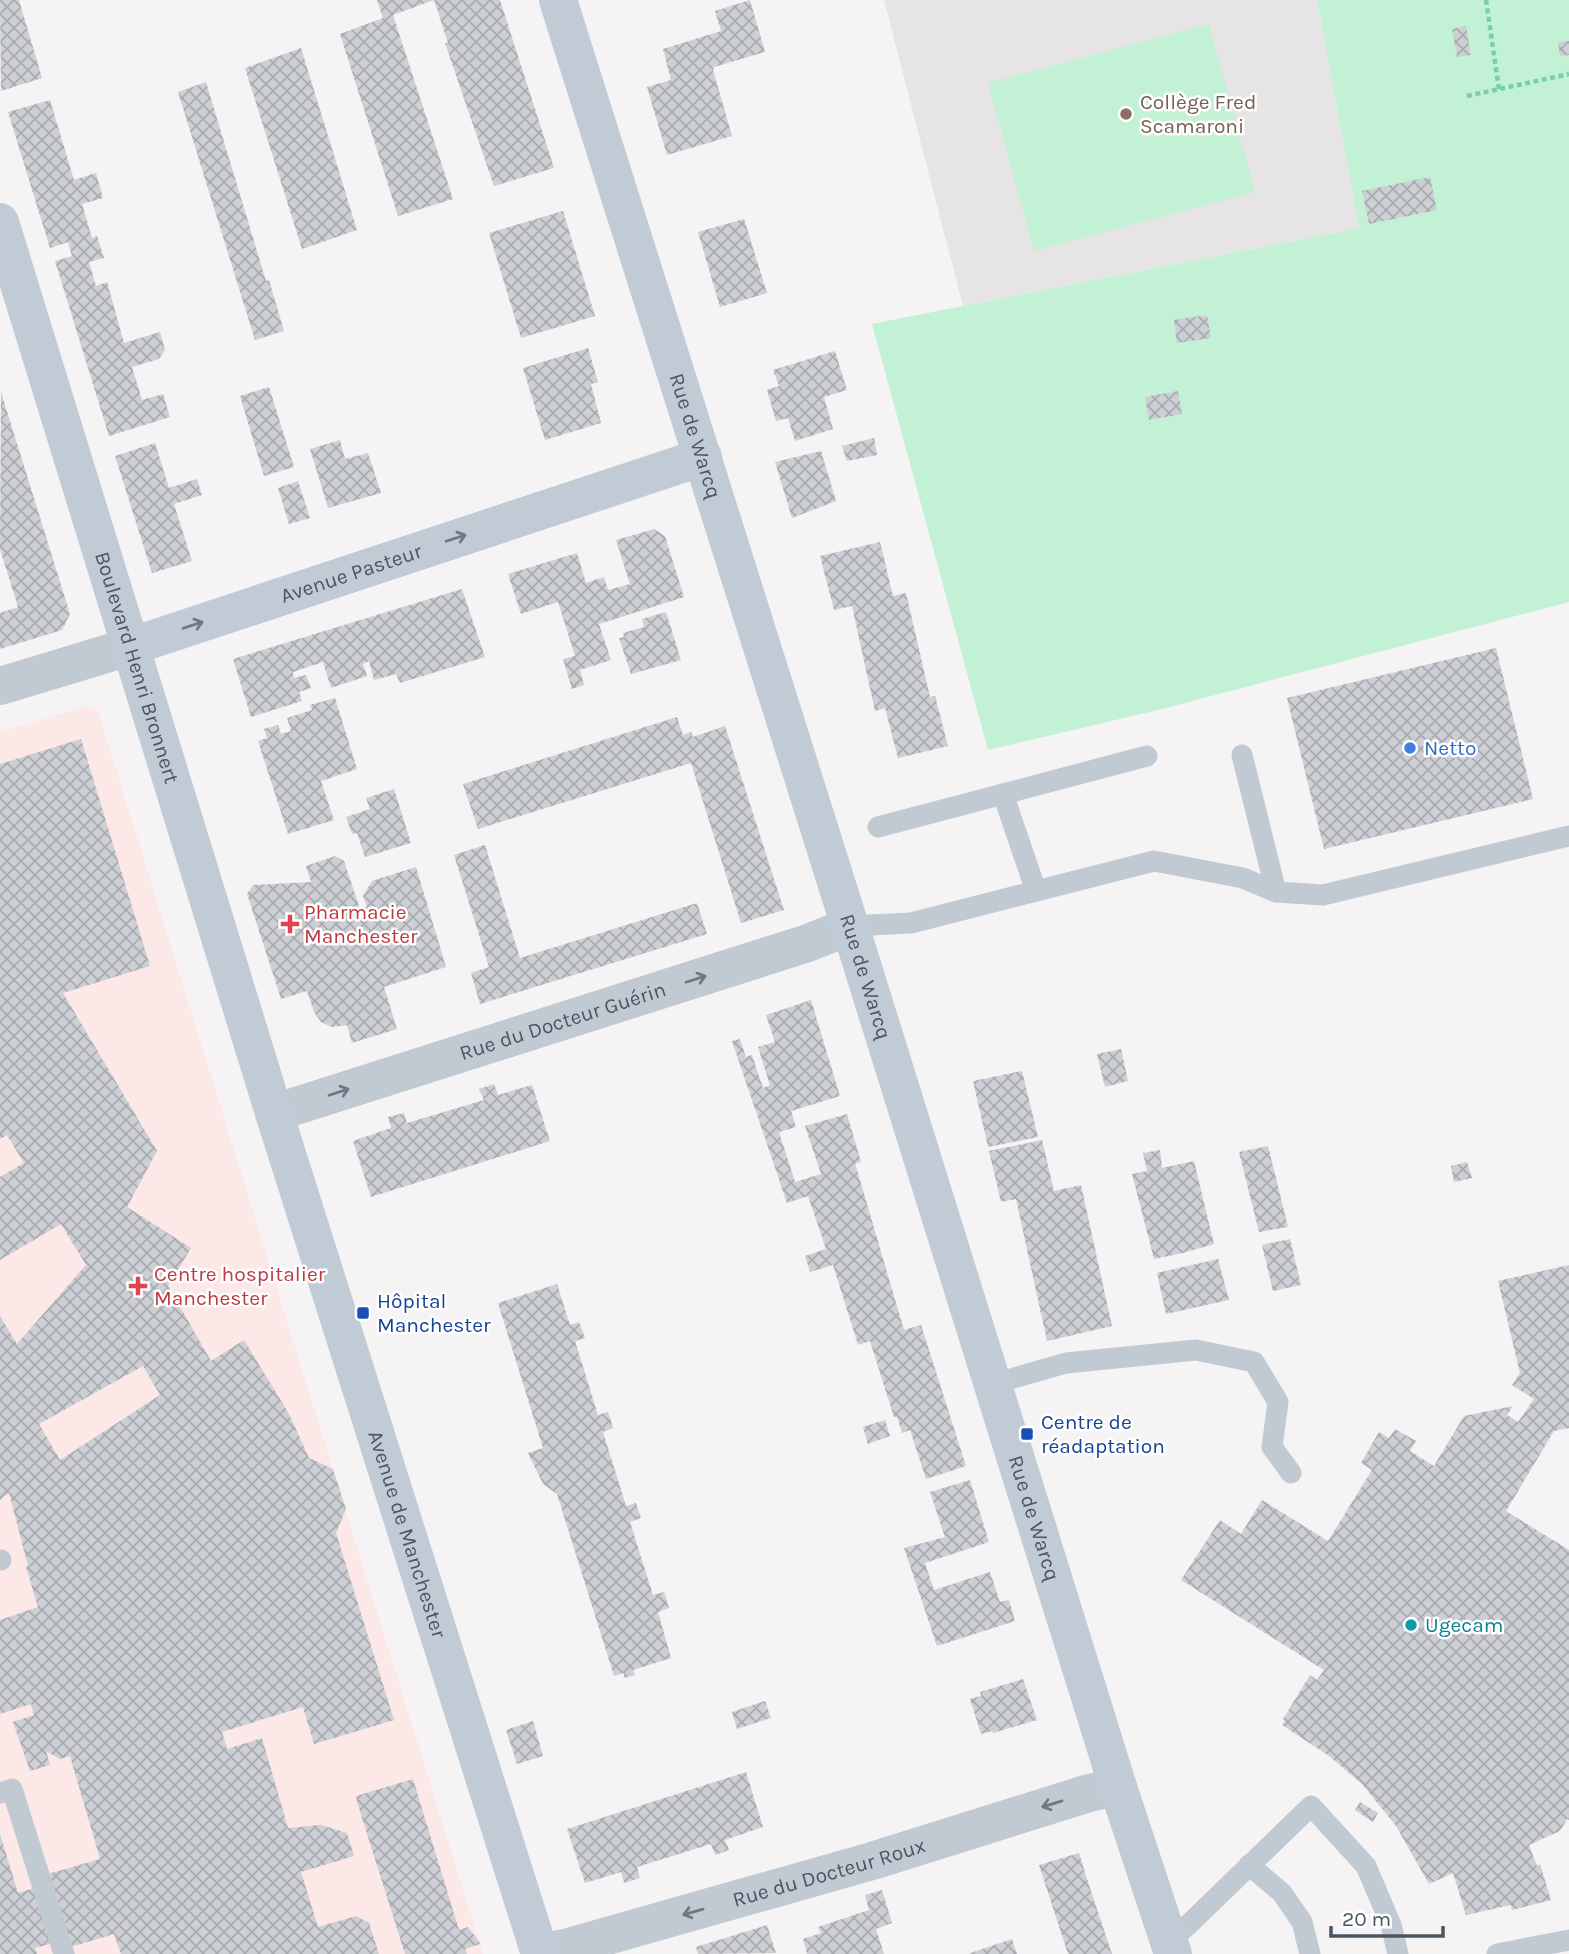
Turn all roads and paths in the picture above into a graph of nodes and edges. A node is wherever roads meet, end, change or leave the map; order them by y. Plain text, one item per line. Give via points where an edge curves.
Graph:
1 (558, 0) edge
2 (1486, 0) edge
3 (1569, 74) edge
4 (1499, 89) junction
5 (1467, 96) dead end
6 (0, 222) edge
7 (703, 457) junction
8 (129, 647) junction
9 (0, 687) edge
10 (1242, 755) dead end
11 (1147, 756) dead end
12 (1003, 794) junction
13 (878, 827) dead end
14 (1569, 836) edge
15 (1036, 891) junction
16 (1276, 892) junction
17 (850, 926) junction
18 (274, 1113) junction
19 (993, 1384) junction
20 (1291, 1473) dead end
21 (1118, 1787) junction
22 (0, 1793) edge
23 (1249, 1865) junction
24 (1569, 1940) edge
25 (1171, 1947) edge
26 (64, 1954) edge
27 (540, 1954) edge
28 (1310, 1954) edge
29 (1398, 1954) edge
30 (1496, 1954) edge

1 - 7 main road, Rue de Warcq
2 - 4 path
3 - 4 path
4 - 5 path
6 - 8 main road, Boulevard Henri Bronnert
8 -> 7 main road, Avenue Pasteur
7 - 17 main road, Rue de Warcq
8 - 9 street, Avenue Pasteur
8 - 18 main road, Boulevard Henri Bronnert
10 - 16 lane
11 - 12 lane
12 - 13 lane
12 - 15 lane
14 - 16 lane via 1323,895
15 - 16 lane via 1154,861 1243,878
15 - 17 lane via 911,923
18 -> 17 street, Rue du Docteur Guérin
17 - 19 main road, Rue de Warcq
18 - 27 main road, Avenue de Manchester
19 - 20 lane via 1066,1363 1196,1350 1254,1362 1278,1402 1272,1447
19 - 21 main road, Rue de Warcq
21 - 25 main road, Rue de Warcq
21 -> 27 street, Rue du Docteur Roux
22 - 26 lane via 12,1789
23 - 25 lane
23 - 28 lane via 1282,1893 1302,1922
23 - 29 lane via 1311,1806 1366,1866
24 - 30 lane

